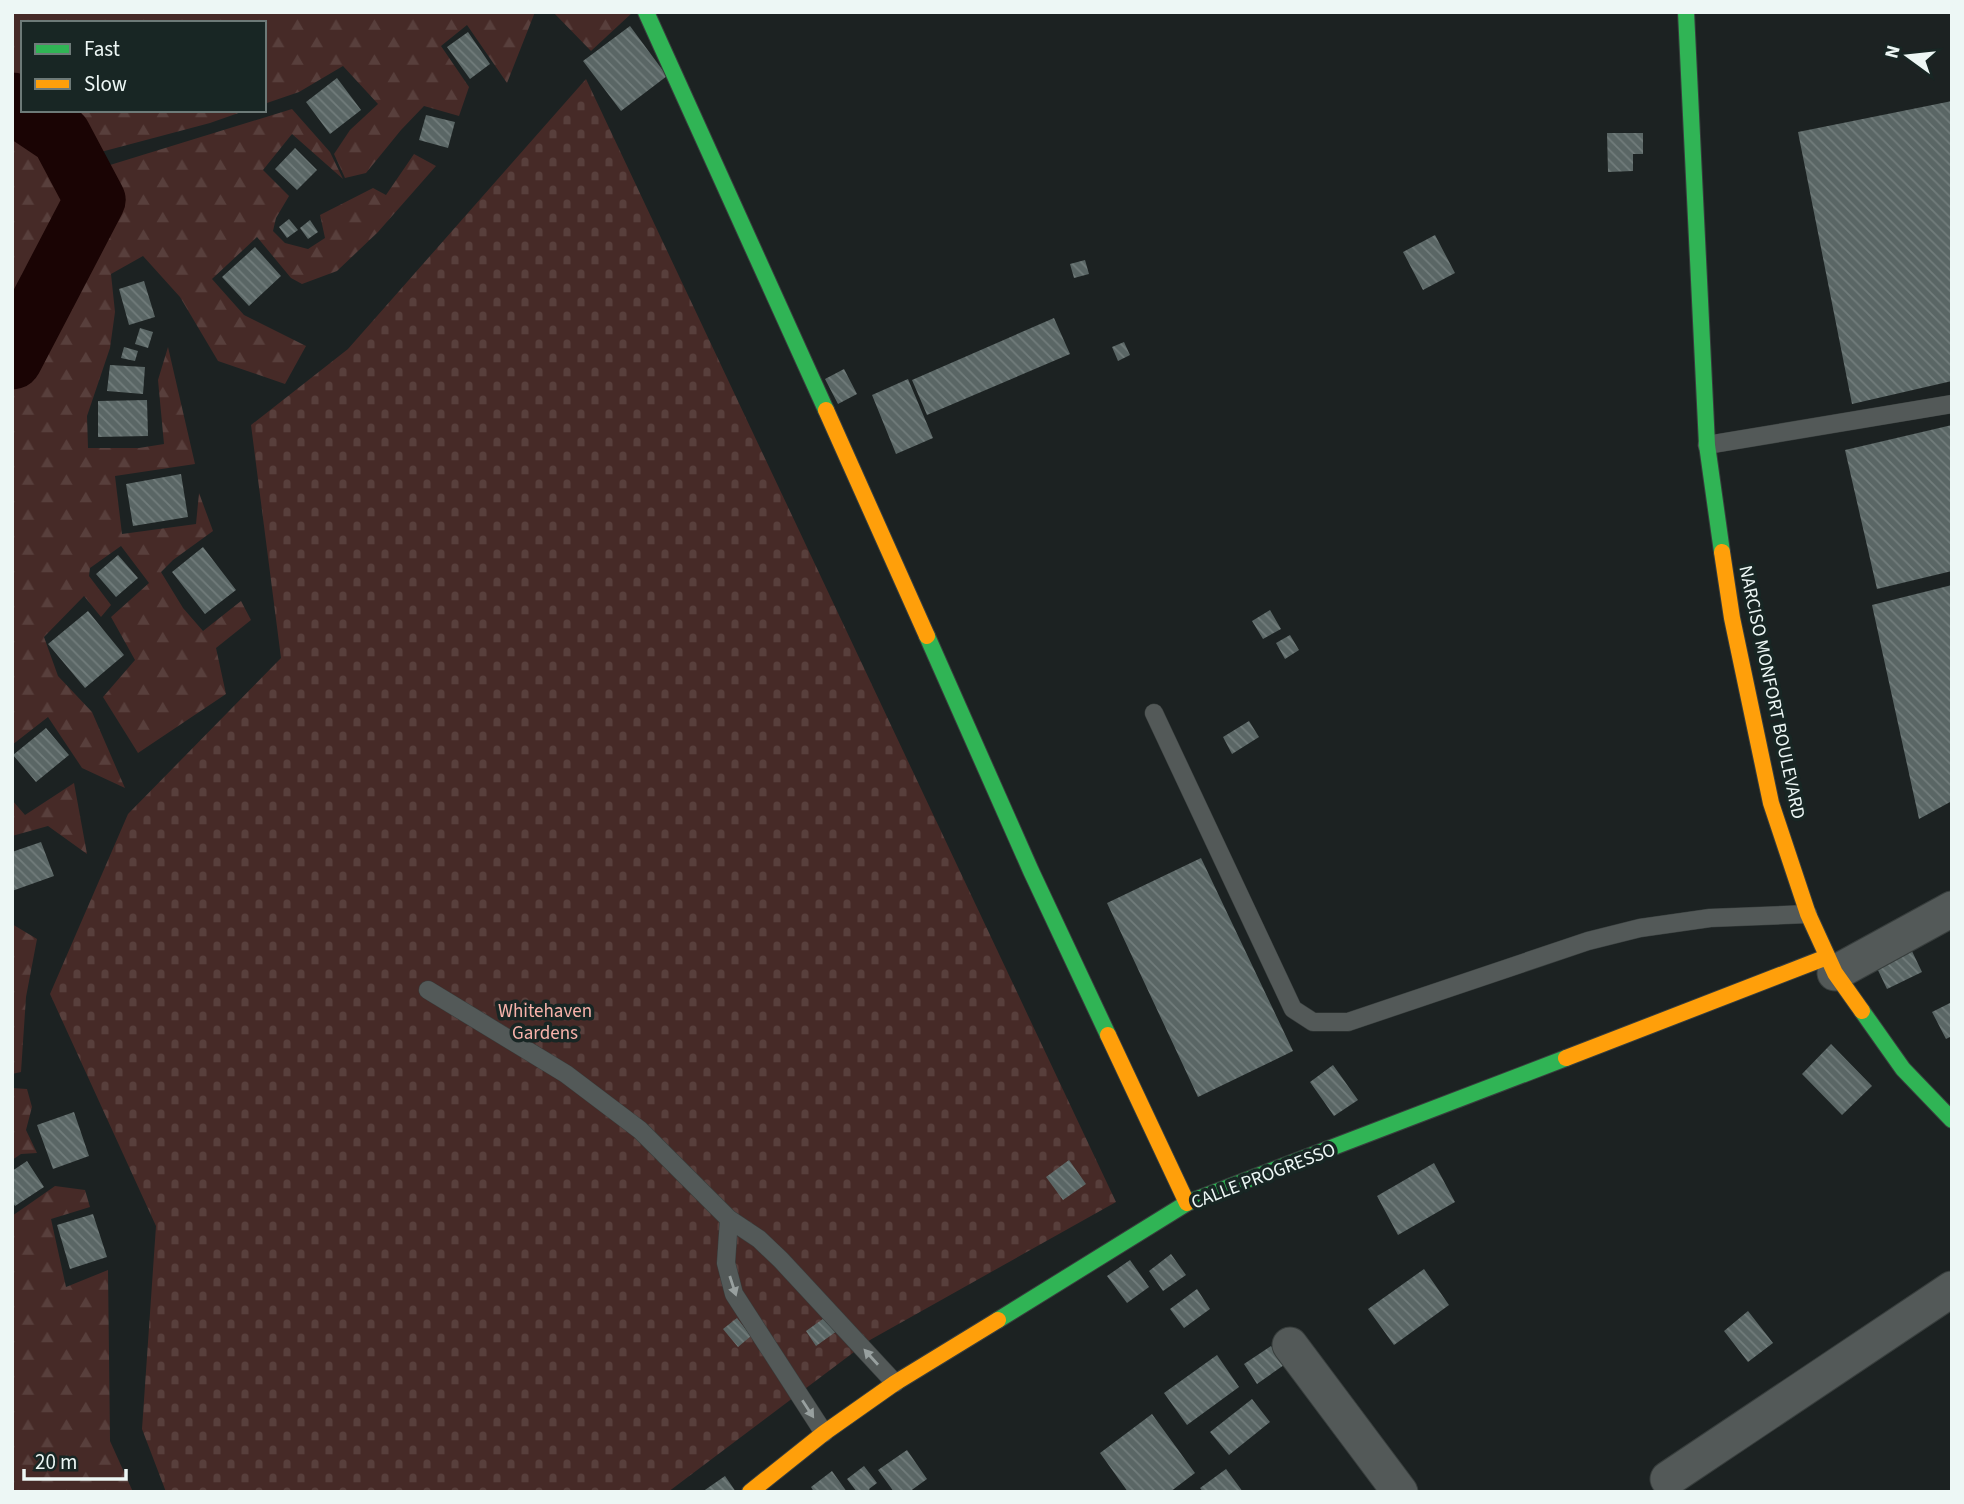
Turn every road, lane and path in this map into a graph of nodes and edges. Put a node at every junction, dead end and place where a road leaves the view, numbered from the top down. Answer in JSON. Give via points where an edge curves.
{"nodes":[{"id":1,"x":646,"y":12,"type":"edge"},
{"id":2,"x":1686,"y":12,"type":"edge"},
{"id":3,"x":1952,"y":404,"type":"edge"},
{"id":4,"x":1707,"y":445,"type":"junction"},
{"id":5,"x":1154,"y":713,"type":"dead end"},
{"id":6,"x":1952,"y":909,"type":"edge"},
{"id":7,"x":1808,"y":914,"type":"junction"},
{"id":8,"x":1831,"y":965,"type":"junction"},
{"id":9,"x":429,"y":990,"type":"dead end"},
{"id":10,"x":1952,"y":1120,"type":"edge"},
{"id":11,"x":1187,"y":1203,"type":"junction"},
{"id":12,"x":729,"y":1219,"type":"junction"},
{"id":13,"x":1952,"y":1289,"type":"edge"},
{"id":14,"x":1290,"y":1345,"type":"dead end"},
{"id":15,"x":895,"y":1384,"type":"junction"},
{"id":16,"x":824,"y":1433,"type":"junction"},
{"id":17,"x":1668,"y":1479,"type":"dead end"},
{"id":18,"x":750,"y":1492,"type":"edge"},
{"id":19,"x":1400,"y":1492,"type":"edge"}],
"edges":[{"from":1,"to":11,"type":"main road","via":[[1025,859]]},
{"from":2,"to":4,"type":"main road","name":"NARCISO MONFORT BOULEVARD"},
{"from":3,"to":4,"type":"lane"},
{"from":4,"to":7,"type":"main road","name":"NARCISO MONFORT BOULEVARD","via":[[1732,618],[1771,803]]},
{"from":5,"to":7,"type":"lane","via":[[1293,1009],[1313,1022],[1348,1022],[1588,941],[1640,928],[1710,918]]},
{"from":6,"to":8,"type":"street","name":"CALLE PROGRESSO"},
{"from":7,"to":8,"type":"main road","name":"NARCISO MONFORT BOULEVARD"},
{"from":8,"to":10,"type":"main road","name":"NARCISO MONFORT BOULEVARD","via":[[1903,1069]]},
{"from":8,"to":11,"type":"main road","name":"CALLE PROGRESSO"},
{"from":9,"to":12,"type":"lane","via":[[566,1074],[640,1130]]},
{"from":11,"to":15,"type":"main road","name":"CALLE PROGRESSO"},
{"from":15,"to":12,"type":"lane","one_way":true,"via":[[781,1260]]},
{"from":12,"to":16,"type":"lane","one_way":true,"via":[[726,1263],[734,1294]]},
{"from":13,"to":17,"type":"street"},
{"from":14,"to":19,"type":"street"},
{"from":15,"to":16,"type":"main road","name":"CALLE PROGRESSO"},
{"from":16,"to":18,"type":"main road","name":"CALLE PROGRESSO"}]}
